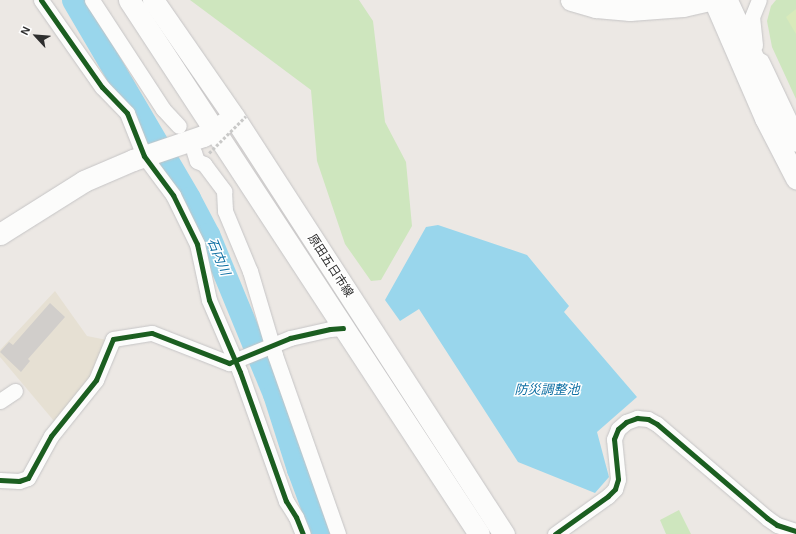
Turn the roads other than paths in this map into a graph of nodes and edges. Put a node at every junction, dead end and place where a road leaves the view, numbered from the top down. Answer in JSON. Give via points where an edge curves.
{"nodes":[{"id":1,"x":41,"y":0,"type":"edge"},
{"id":2,"x":92,"y":0,"type":"edge"},
{"id":3,"x":129,"y":0,"type":"edge"},
{"id":4,"x":153,"y":0,"type":"edge"},
{"id":5,"x":571,"y":0,"type":"edge"},
{"id":6,"x":709,"y":0,"type":"edge"},
{"id":7,"x":714,"y":0,"type":"edge"},
{"id":8,"x":730,"y":0,"type":"edge"},
{"id":9,"x":759,"y":0,"type":"edge"},
{"id":10,"x":759,"y":63,"type":"junction"},
{"id":11,"x":240,"y":116,"type":"junction"},
{"id":12,"x":214,"y":130,"type":"junction"},
{"id":13,"x":186,"y":140,"type":"junction"},
{"id":14,"x":796,"y":141,"type":"edge"},
{"id":15,"x":146,"y":155,"type":"junction"},
{"id":16,"x":796,"y":178,"type":"edge"},
{"id":17,"x":0,"y":234,"type":"edge"},
{"id":18,"x":343,"y":328,"type":"junction"},
{"id":19,"x":270,"y":346,"type":"junction"},
{"id":20,"x":236,"y":360,"type":"junction"},
{"id":21,"x":15,"y":391,"type":"dead end"},
{"id":22,"x":0,"y":401,"type":"edge"},
{"id":23,"x":0,"y":480,"type":"edge"},
{"id":24,"x":796,"y":531,"type":"edge"},
{"id":25,"x":304,"y":534,"type":"edge"},
{"id":26,"x":338,"y":534,"type":"edge"},
{"id":27,"x":479,"y":534,"type":"edge"},
{"id":28,"x":504,"y":534,"type":"edge"},
{"id":29,"x":555,"y":534,"type":"edge"}],
"edges":[{"from":1,"to":15,"type":"street","via":[[102,87],[126,113]]},
{"from":2,"to":13,"type":"street"},
{"from":3,"to":12,"type":"main road","name":"原田五日市線"},
{"from":4,"to":11,"type":"main road","name":"原田五日市線"},
{"from":5,"to":6,"type":"main road","via":[[596,7],[630,10],[683,6]]},
{"from":7,"to":16,"type":"main road","via":[[765,118]]},
{"from":8,"to":10,"type":"street"},
{"from":9,"to":10,"type":"street","via":[[752,17]]},
{"from":10,"to":14,"type":"main road"},
{"from":11,"to":12,"type":"main road"},
{"from":11,"to":28,"type":"main road","name":"原田五日市線"},
{"from":12,"to":13,"type":"main road"},
{"from":12,"to":18,"type":"main road","name":"原田五日市線"},
{"from":13,"to":15,"type":"main road"},
{"from":13,"to":19,"type":"street","via":[[198,161],[203,163],[224,191],[226,211],[250,271]]},
{"from":15,"to":17,"type":"main road","via":[[84,181]]},
{"from":15,"to":20,"type":"street","via":[[170,189],[193,234],[209,300]]},
{"from":18,"to":19,"type":"street","via":[[290,338]]},
{"from":18,"to":27,"type":"main road","name":"原田五日市線"},
{"from":19,"to":20,"type":"street"},
{"from":19,"to":26,"type":"street"},
{"from":20,"to":23,"type":"street","via":[[229,362],[152,334],[113,340],[96,380],[51,436],[28,478],[19,481]]},
{"from":20,"to":25,"type":"street","via":[[286,501]]},
{"from":21,"to":22,"type":"street"},
{"from":24,"to":29,"type":"street","via":[[777,525],[767,518],[657,424],[648,419],[637,418],[626,422],[618,429],[614,439],[618,479],[615,489]]}]}
